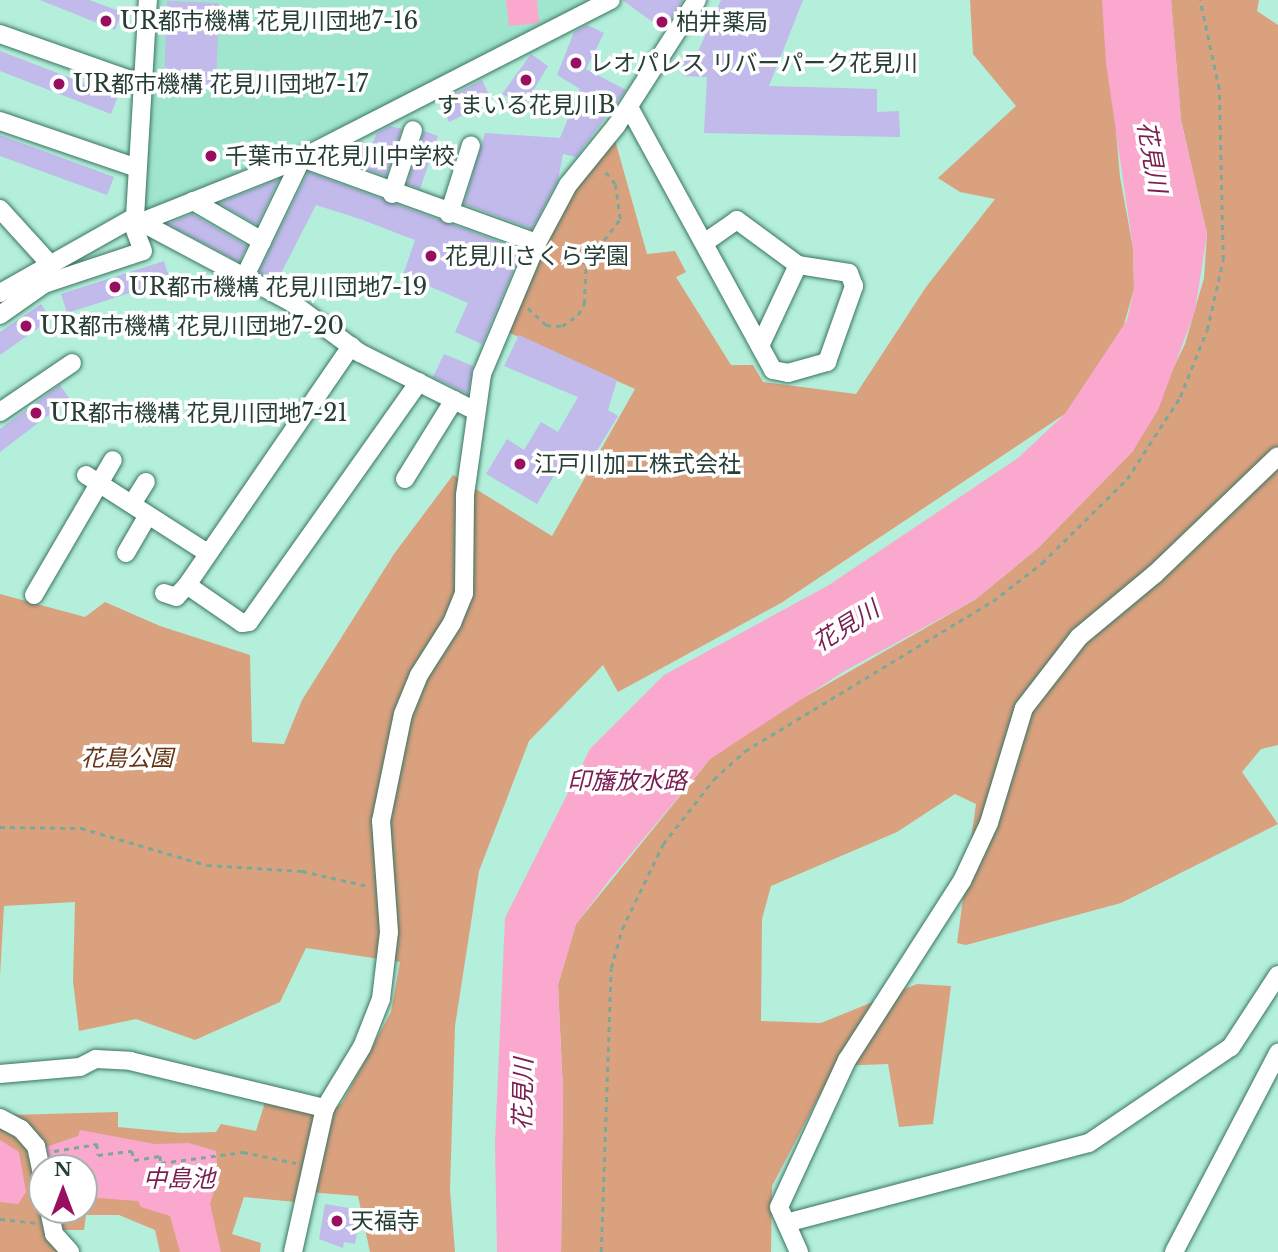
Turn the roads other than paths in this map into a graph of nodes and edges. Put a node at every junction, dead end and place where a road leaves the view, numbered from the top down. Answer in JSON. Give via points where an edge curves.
{"nodes":[{"id":1,"x":611,"y":0,"type":"edge"},
{"id":2,"x":697,"y":0,"type":"edge"},
{"id":3,"x":144,"y":1,"type":"edge"},
{"id":4,"x":0,"y":34,"type":"edge"},
{"id":5,"x":145,"y":85,"type":"junction"},
{"id":6,"x":629,"y":107,"type":"junction"},
{"id":7,"x":0,"y":121,"type":"edge"},
{"id":8,"x":412,"y":130,"type":"dead end"},
{"id":9,"x":471,"y":145,"type":"dead end"},
{"id":10,"x":302,"y":158,"type":"junction"},
{"id":11,"x":137,"y":168,"type":"junction"},
{"id":12,"x":392,"y":194,"type":"junction"},
{"id":13,"x":193,"y":201,"type":"junction"},
{"id":14,"x":0,"y":209,"type":"edge"},
{"id":15,"x":449,"y":214,"type":"junction"},
{"id":16,"x":136,"y":222,"type":"junction"},
{"id":17,"x":262,"y":241,"type":"junction"},
{"id":18,"x":705,"y":242,"type":"junction"},
{"id":19,"x":537,"y":243,"type":"junction"},
{"id":20,"x":49,"y":263,"type":"junction"},
{"id":21,"x":798,"y":264,"type":"junction"},
{"id":22,"x":245,"y":276,"type":"junction"},
{"id":23,"x":0,"y":293,"type":"edge"},
{"id":24,"x":0,"y":315,"type":"edge"},
{"id":25,"x":351,"y":346,"type":"junction"},
{"id":26,"x":760,"y":346,"type":"junction"},
{"id":27,"x":72,"y":363,"type":"dead end"},
{"id":28,"x":419,"y":382,"type":"junction"},
{"id":29,"x":454,"y":400,"type":"junction"},
{"id":30,"x":476,"y":411,"type":"junction"},
{"id":31,"x":0,"y":412,"type":"edge"},
{"id":32,"x":1278,"y":456,"type":"edge"},
{"id":33,"x":113,"y":460,"type":"dead end"},
{"id":34,"x":92,"y":479,"type":"junction"},
{"id":35,"x":405,"y":479,"type":"dead end"},
{"id":36,"x":146,"y":482,"type":"dead end"},
{"id":37,"x":132,"y":504,"type":"junction"},
{"id":38,"x":148,"y":515,"type":"junction"},
{"id":39,"x":206,"y":552,"type":"junction"},
{"id":40,"x":126,"y":553,"type":"dead end"},
{"id":41,"x":187,"y":585,"type":"junction"},
{"id":42,"x":163,"y":593,"type":"dead end"},
{"id":43,"x":34,"y":595,"type":"dead end"},
{"id":44,"x":1278,"y":975,"type":"edge"},
{"id":45,"x":1278,"y":1054,"type":"edge"},
{"id":46,"x":0,"y":1074,"type":"edge"},
{"id":47,"x":325,"y":1108,"type":"junction"},
{"id":48,"x":0,"y":1117,"type":"edge"},
{"id":49,"x":38,"y":1154,"type":"edge"},
{"id":50,"x":786,"y":1223,"type":"junction"},
{"id":51,"x":52,"y":1224,"type":"edge"},
{"id":52,"x":70,"y":1252,"type":"edge"},
{"id":53,"x":293,"y":1252,"type":"edge"},
{"id":54,"x":799,"y":1252,"type":"edge"},
{"id":55,"x":1174,"y":1252,"type":"edge"}],
"edges":[{"from":1,"to":10,"type":"street"},
{"from":2,"to":6,"type":"street"},
{"from":3,"to":5,"type":"street"},
{"from":4,"to":5,"type":"street"},
{"from":5,"to":11,"type":"street"},
{"from":6,"to":18,"type":"street"},
{"from":6,"to":19,"type":"street","via":[[568,185]]},
{"from":7,"to":11,"type":"street"},
{"from":8,"to":12,"type":"street"},
{"from":9,"to":15,"type":"street"},
{"from":10,"to":12,"type":"street"},
{"from":10,"to":13,"type":"street"},
{"from":10,"to":17,"type":"street"},
{"from":11,"to":16,"type":"street"},
{"from":12,"to":15,"type":"street"},
{"from":13,"to":16,"type":"street"},
{"from":13,"to":17,"type":"street"},
{"from":14,"to":20,"type":"street"},
{"from":15,"to":19,"type":"street"},
{"from":16,"to":20,"type":"street"},
{"from":16,"to":22,"type":"street"},
{"from":16,"to":24,"type":"street","via":[[143,251],[44,284]]},
{"from":17,"to":22,"type":"street"},
{"from":18,"to":21,"type":"street","via":[[737,220]]},
{"from":18,"to":26,"type":"street"},
{"from":19,"to":30,"type":"street","via":[[482,374]]},
{"from":20,"to":23,"type":"street"},
{"from":21,"to":26,"type":"street"},
{"from":21,"to":26,"type":"street","via":[[849,273],[854,286],[827,362],[788,373],[773,370]]},
{"from":22,"to":25,"type":"street","via":[[313,316]]},
{"from":25,"to":28,"type":"street"},
{"from":25,"to":39,"type":"street"},
{"from":27,"to":31,"type":"street"},
{"from":28,"to":29,"type":"street"},
{"from":28,"to":41,"type":"street","via":[[249,622],[242,623]]},
{"from":29,"to":30,"type":"street"},
{"from":29,"to":35,"type":"street"},
{"from":30,"to":47,"type":"street","via":[[466,495],[464,594],[403,714],[381,821],[388,960],[381,999],[362,1047]]},
{"from":32,"to":50,"type":"street","via":[[1154,574],[1079,637],[1024,708],[962,881],[847,1060],[779,1207]]},
{"from":33,"to":34,"type":"street"},
{"from":34,"to":37,"type":"street"},
{"from":34,"to":43,"type":"street"},
{"from":36,"to":37,"type":"street"},
{"from":37,"to":38,"type":"street"},
{"from":38,"to":39,"type":"street"},
{"from":38,"to":40,"type":"street"},
{"from":39,"to":41,"type":"street"},
{"from":41,"to":42,"type":"street","via":[[176,597]]},
{"from":44,"to":50,"type":"street","via":[[1231,1047],[1089,1143]]},
{"from":45,"to":55,"type":"street"},
{"from":46,"to":47,"type":"street","via":[[80,1067],[96,1059],[130,1061]]},
{"from":47,"to":53,"type":"street"},
{"from":48,"to":49,"type":"street","via":[[21,1129]]},
{"from":50,"to":54,"type":"street"},
{"from":51,"to":52,"type":"street","via":[[54,1234]]}]}
